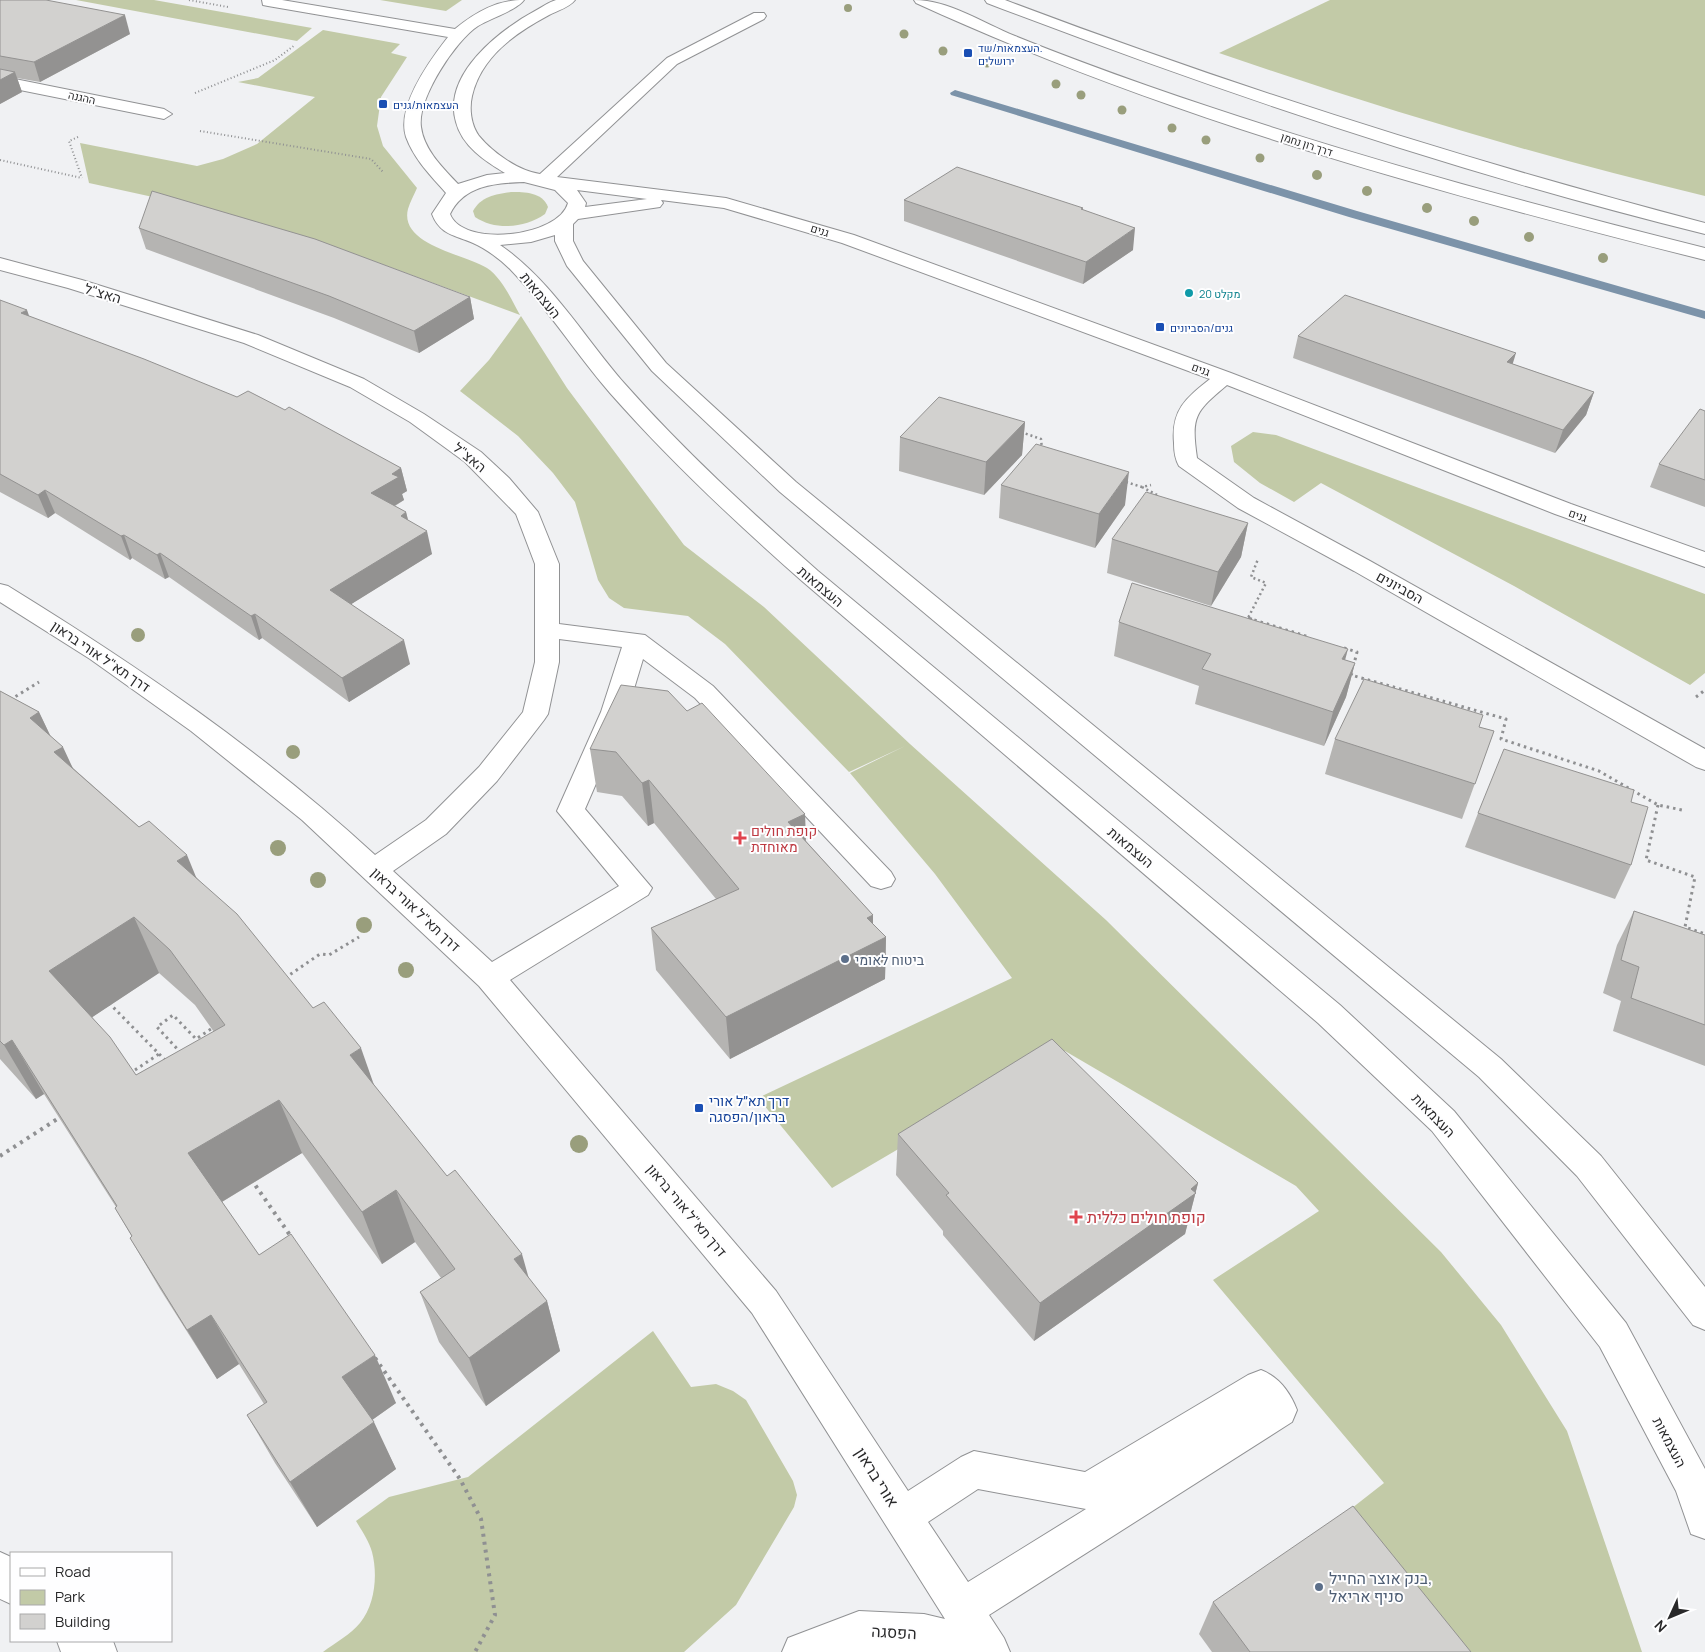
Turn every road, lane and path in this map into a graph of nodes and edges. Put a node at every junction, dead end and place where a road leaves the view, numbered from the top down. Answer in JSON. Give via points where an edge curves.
{"nodes":[{"id":1,"x":272,"y":0,"type":"edge"},
{"id":2,"x":517,"y":0,"type":"edge"},
{"id":3,"x":568,"y":0,"type":"edge"},
{"id":4,"x":921,"y":0,"type":"edge"},
{"id":5,"x":992,"y":0,"type":"edge"},
{"id":6,"x":759,"y":16,"type":"dead end"},
{"id":7,"x":458,"y":34,"type":"junction"},
{"id":8,"x":300,"y":42,"type":"dead end"},
{"id":9,"x":0,"y":81,"type":"edge"},
{"id":10,"x":164,"y":114,"type":"joint"},
{"id":11,"x":199,"y":131,"type":"dead end"},
{"id":12,"x":69,"y":141,"type":"dead end"},
{"id":13,"x":0,"y":160,"type":"edge"},
{"id":14,"x":524,"y":177,"type":"junction"},
{"id":15,"x":389,"y":178,"type":"dead end"},
{"id":16,"x":548,"y":181,"type":"junction"},
{"id":17,"x":456,"y":193,"type":"junction"},
{"id":18,"x":690,"y":197,"type":"junction"},
{"id":19,"x":569,"y":219,"type":"junction"},
{"id":20,"x":1705,"y":229,"type":"edge"},
{"id":21,"x":478,"y":238,"type":"junction"},
{"id":22,"x":1705,"y":254,"type":"edge"},
{"id":23,"x":0,"y":264,"type":"edge"},
{"id":24,"x":1224,"y":377,"type":"junction"},
{"id":25,"x":1014,"y":430,"type":"edge"},
{"id":26,"x":1042,"y":455,"type":"edge"},
{"id":27,"x":1124,"y":481,"type":"edge"},
{"id":28,"x":1160,"y":483,"type":"dead end"},
{"id":29,"x":1258,"y":558,"type":"dead end"},
{"id":30,"x":1705,"y":560,"type":"edge"},
{"id":31,"x":0,"y":591,"type":"edge"},
{"id":32,"x":547,"y":630,"type":"junction"},
{"id":33,"x":1312,"y":638,"type":"edge"},
{"id":34,"x":636,"y":641,"type":"junction"},
{"id":35,"x":1339,"y":647,"type":"edge"},
{"id":36,"x":39,"y":682,"type":"dead end"},
{"id":37,"x":1705,"y":690,"type":"edge"},
{"id":38,"x":1696,"y":697,"type":"dead end"},
{"id":39,"x":8,"y":702,"type":"edge"},
{"id":40,"x":1705,"y":760,"type":"edge"},
{"id":41,"x":1658,"y":805,"type":"junction"},
{"id":42,"x":1682,"y":810,"type":"dead end"},
{"id":43,"x":374,"y":870,"type":"junction"},
{"id":44,"x":881,"y":879,"type":"dead end"},
{"id":45,"x":1705,"y":934,"type":"edge"},
{"id":46,"x":359,"y":937,"type":"dead end"},
{"id":47,"x":490,"y":978,"type":"junction"},
{"id":48,"x":281,"y":981,"type":"edge"},
{"id":49,"x":104,"y":998,"type":"edge"},
{"id":50,"x":219,"y":1023,"type":"edge"},
{"id":51,"x":159,"y":1054,"type":"junction"},
{"id":52,"x":181,"y":1054,"type":"edge"},
{"id":53,"x":169,"y":1064,"type":"edge"},
{"id":54,"x":126,"y":1076,"type":"edge"},
{"id":55,"x":67,"y":1113,"type":"edge"},
{"id":56,"x":0,"y":1156,"type":"edge"},
{"id":57,"x":248,"y":1175,"type":"edge"},
{"id":58,"x":294,"y":1241,"type":"edge"},
{"id":59,"x":764,"y":1302,"type":"joint"},
{"id":60,"x":1705,"y":1314,"type":"edge"},
{"id":61,"x":374,"y":1356,"type":"edge"},
{"id":62,"x":902,"y":1517,"type":"junction"},
{"id":63,"x":1705,"y":1520,"type":"edge"},
{"id":64,"x":0,"y":1572,"type":"edge"},
{"id":65,"x":10,"y":1583,"type":"edge"},
{"id":66,"x":962,"y":1609,"type":"junction"},
{"id":67,"x":79,"y":1642,"type":"edge"},
{"id":68,"x":988,"y":1650,"type":"edge"},
{"id":69,"x":97,"y":1652,"type":"edge"},
{"id":70,"x":476,"y":1652,"type":"edge"},
{"id":71,"x":802,"y":1652,"type":"edge"}],
"edges":[{"from":1,"to":7,"type":"street","via":[[268,2]]},
{"from":2,"to":7,"type":"street"},
{"from":3,"to":14,"type":"street","via":[[541,13],[491,48],[471,76],[460,104],[468,132],[487,152]]},
{"from":4,"to":22,"type":"street","name":"דרך רון נחמן","via":[[1062,59],[1234,120],[1483,196]]},
{"from":5,"to":20,"type":"street","via":[[1268,102],[1581,197]]},
{"from":6,"to":16,"type":"street","via":[[672,61]]},
{"from":7,"to":17,"type":"street","via":[[448,45],[419,97],[412,125],[421,152]]},
{"from":8,"to":10,"type":"path","via":[[275,60],[178,100],[180,104]]},
{"from":9,"to":10,"type":"street","name":"ההגנה"},
{"from":11,"to":15,"type":"path","via":[[371,160]]},
{"from":12,"to":13,"type":"path","via":[[82,178]]},
{"from":14,"to":16,"type":"street","name":"גנים"},
{"from":14,"to":17,"type":"street","via":[[486,181]]},
{"from":16,"to":18,"type":"street","name":"גנים"},
{"from":16,"to":19,"type":"street","via":[[572,194],[577,203]]},
{"from":17,"to":21,"type":"street","via":[[445,203],[441,214],[446,224],[458,232]]},
{"from":18,"to":19,"type":"street","name":"גנים"},
{"from":18,"to":24,"type":"street","name":"גנים","via":[[726,203],[848,239]]},
{"from":19,"to":21,"type":"street","name":"גנים","via":[[546,232],[524,238]]},
{"from":19,"to":60,"type":"street","via":[[564,241],[574,262],[659,367],[788,487],[1490,1068],[1589,1166]]},
{"from":21,"to":63,"type":"street","name":"העצמאות","via":[[523,272],[616,387],[726,502],[1329,1014],[1443,1121],[1613,1335],[1692,1483]]},
{"from":23,"to":32,"type":"street","name":"האצ\"ל","via":[[251,339],[357,384],[417,418],[473,456],[527,512],[547,564]]},
{"from":24,"to":30,"type":"street","name":"גנים","via":[[1563,509]]},
{"from":24,"to":40,"type":"street","name":"הסביונים","via":[[1186,411],[1182,432],[1187,461],[1246,503]]},
{"from":25,"to":26,"type":"path","via":[[1041,439]]},
{"from":27,"to":28,"type":"path","via":[[1142,487]]},
{"from":29,"to":33,"type":"path","via":[[1251,577],[1266,583],[1248,618]]},
{"from":31,"to":43,"type":"street","name":"דרך תא\"ל אורי בראון","via":[[99,653],[200,725],[312,813]]},
{"from":32,"to":34,"type":"street"},
{"from":32,"to":43,"type":"street","name":"האצ\"ל","via":[[547,662],[535,714],[488,774],[436,826]]},
{"from":34,"to":44,"type":"street","via":[[704,692]]},
{"from":34,"to":47,"type":"street","via":[[614,712],[571,811],[638,888]]},
{"from":35,"to":41,"type":"path","via":[[1357,652],[1351,675],[1506,719],[1501,739],[1599,771]]},
{"from":36,"to":39,"type":"path"},
{"from":37,"to":38,"type":"path"},
{"from":41,"to":42,"type":"path"},
{"from":41,"to":45,"type":"path","via":[[1646,860],[1695,877],[1684,927]]},
{"from":43,"to":47,"type":"street","name":"דרך תא\"ל אורי בראון"},
{"from":46,"to":48,"type":"path","via":[[328,955],[320,954]]},
{"from":47,"to":59,"type":"street","name":"דרך תא\"ל אורי בראון"},
{"from":49,"to":51,"type":"path"},
{"from":50,"to":52,"type":"path","via":[[196,1039],[173,1015],[157,1027]]},
{"from":51,"to":53,"type":"path"},
{"from":51,"to":54,"type":"path"},
{"from":55,"to":56,"type":"path"},
{"from":57,"to":58,"type":"path"},
{"from":59,"to":62,"type":"street","name":"אורי בראון"},
{"from":61,"to":70,"type":"path","via":[[460,1478],[480,1519],[495,1616]]},
{"from":62,"to":66,"type":"street","name":"אורי בראון"},
{"from":62,"to":66,"type":"street","via":[[974,1470],[1088,1491],[1261,1386],[1279,1410]]},
{"from":64,"to":65,"type":"street"},
{"from":66,"to":68,"type":"street","name":"אורי בראון"},
{"from":67,"to":69,"type":"street"},
{"from":68,"to":71,"type":"street","name":"הפסגה","via":[[924,1634],[859,1631]]}]}
